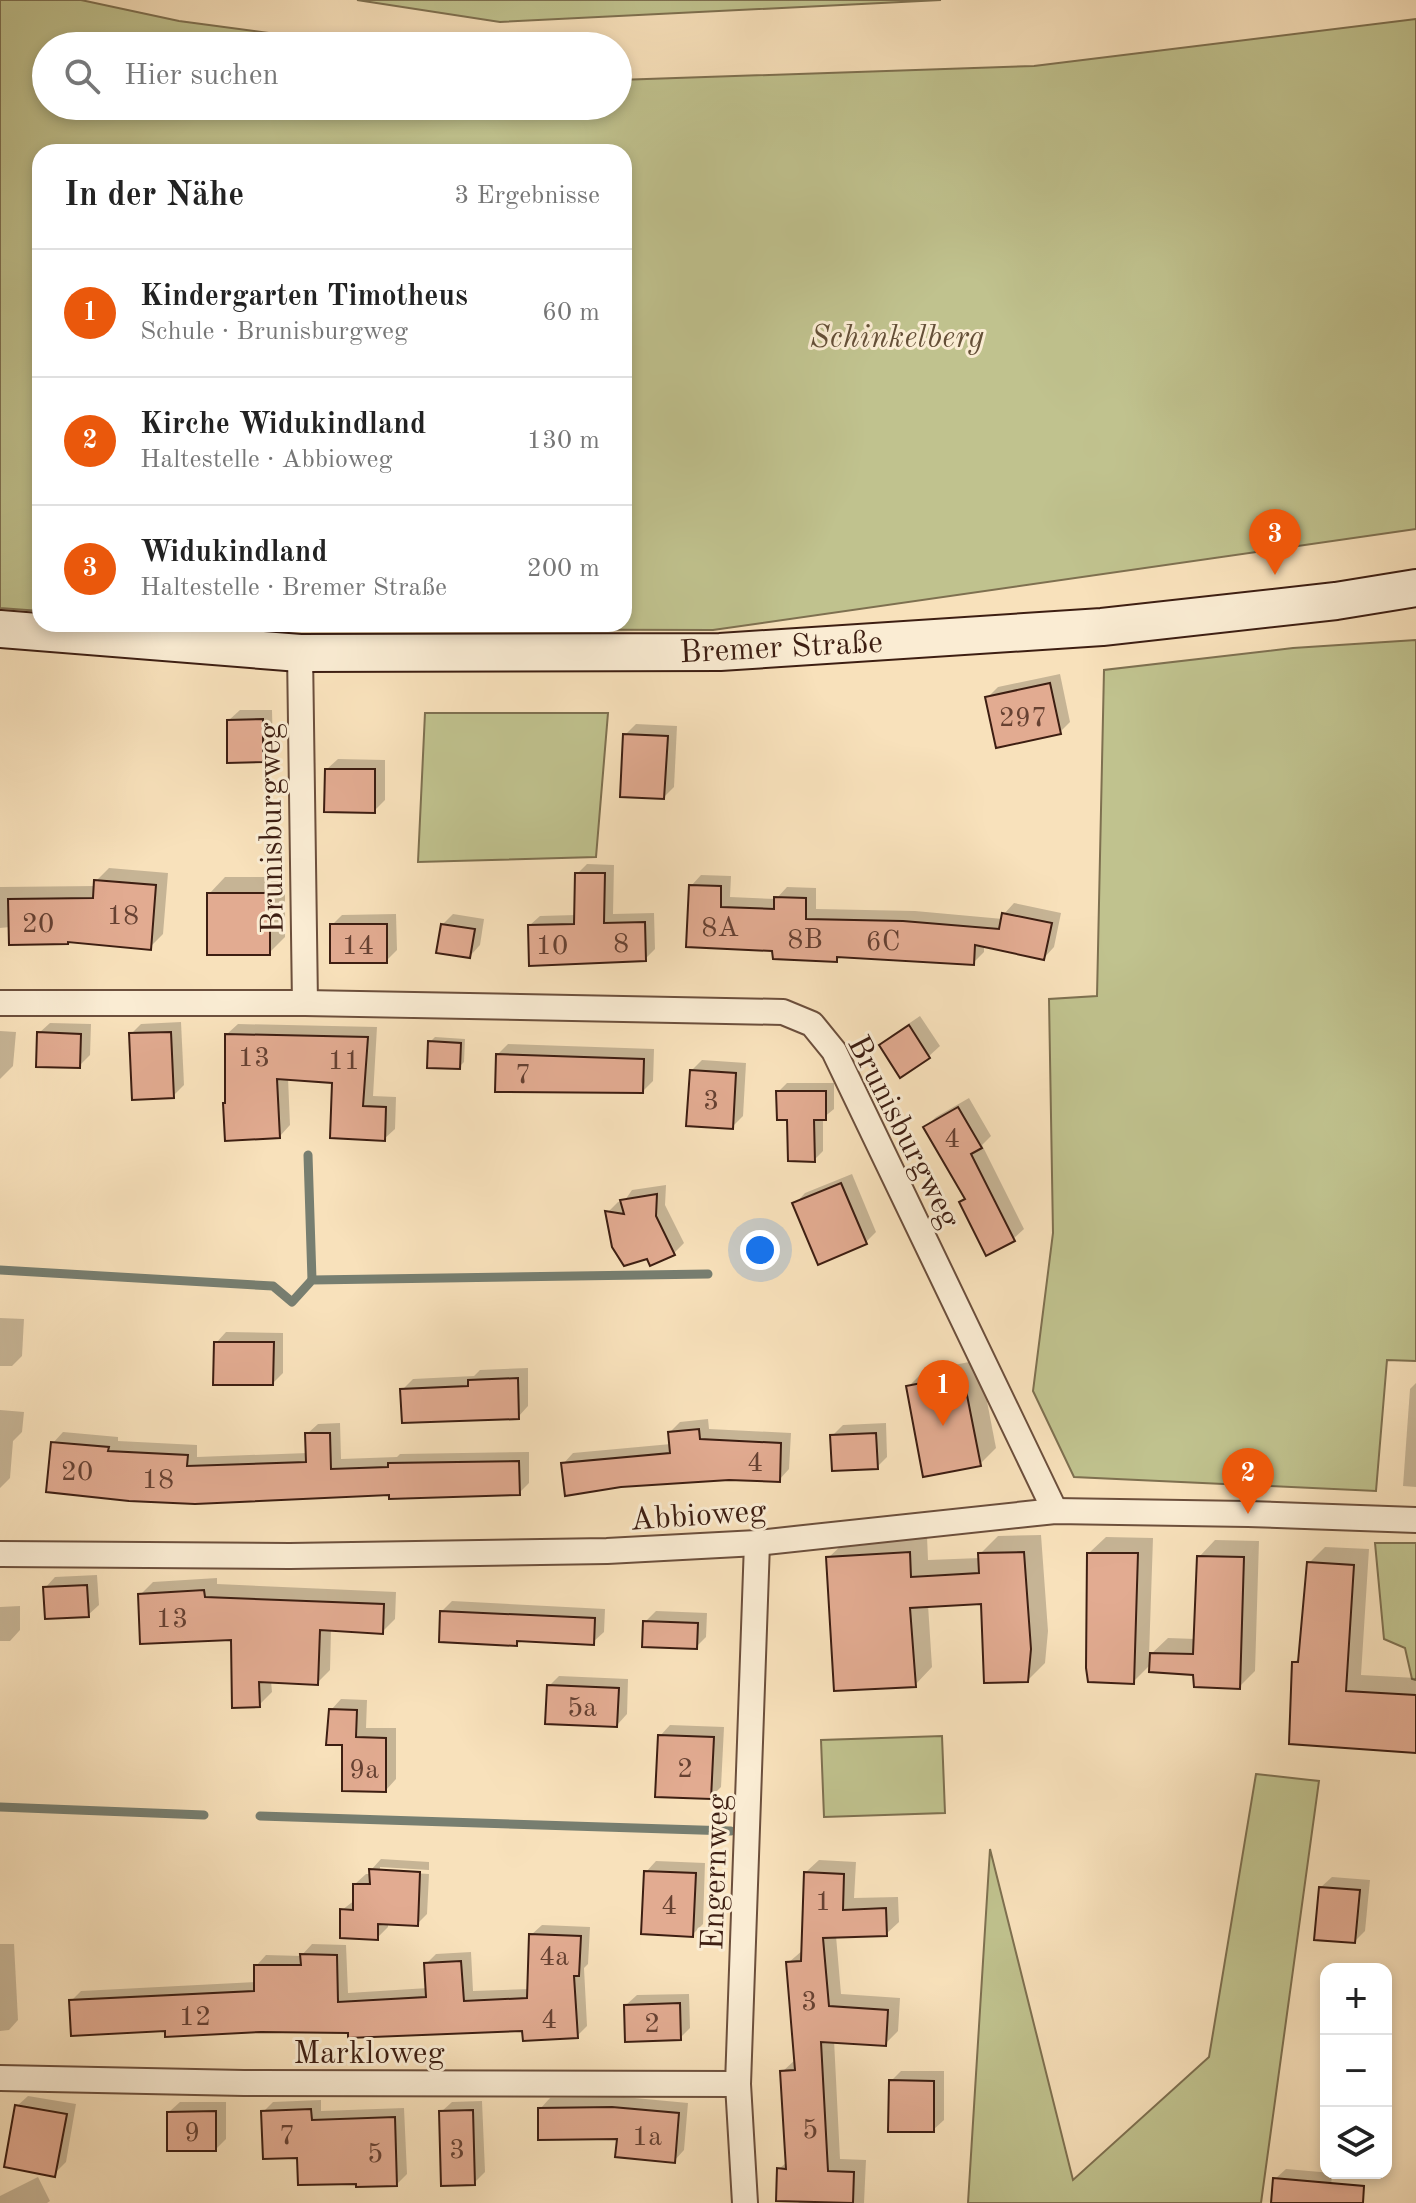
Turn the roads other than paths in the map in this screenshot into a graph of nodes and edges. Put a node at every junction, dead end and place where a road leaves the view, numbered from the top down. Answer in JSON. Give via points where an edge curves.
{"nodes":[{"id":1,"x":1416,"y":588,"type":"edge"},
{"id":2,"x":0,"y":629,"type":"edge"},
{"id":3,"x":32,"y":632,"type":"edge"},
{"id":4,"x":38,"y":632,"type":"edge"},
{"id":5,"x":300,"y":653,"type":"junction"},
{"id":6,"x":0,"y":1003,"type":"edge"},
{"id":7,"x":305,"y":1003,"type":"junction"},
{"id":8,"x":1055,"y":1511,"type":"junction"},
{"id":9,"x":1407,"y":1520,"type":"edge"},
{"id":10,"x":757,"y":1543,"type":"junction"},
{"id":11,"x":0,"y":1554,"type":"edge"},
{"id":12,"x":0,"y":2078,"type":"edge"},
{"id":13,"x":738,"y":2084,"type":"junction"},
{"id":14,"x":745,"y":2203,"type":"edge"}],
"edges":[{"from":1,"to":5,"type":"main road","name":"Bremer Straße","via":[[1102,627],[720,652]]},
{"from":2,"to":3,"type":"main road","name":"Bremer Straße"},
{"from":4,"to":5,"type":"main road","name":"Bremer Straße"},
{"from":5,"to":7,"type":"street","name":"Brunisburgweg"},
{"from":6,"to":7,"type":"street","name":"Brunisburgweg"},
{"from":7,"to":8,"type":"street","name":"Brunisburgweg","via":[[783,1012],[812,1024],[834,1051]]},
{"from":8,"to":9,"type":"street","name":"Abbioweg"},
{"from":8,"to":10,"type":"street","name":"Abbioweg"},
{"from":10,"to":11,"type":"street","name":"Abbioweg","via":[[539,1553]]},
{"from":10,"to":13,"type":"street","name":"Engernweg"},
{"from":12,"to":13,"type":"street","name":"Markloweg"},
{"from":13,"to":14,"type":"street","name":"Engernweg"}]}
